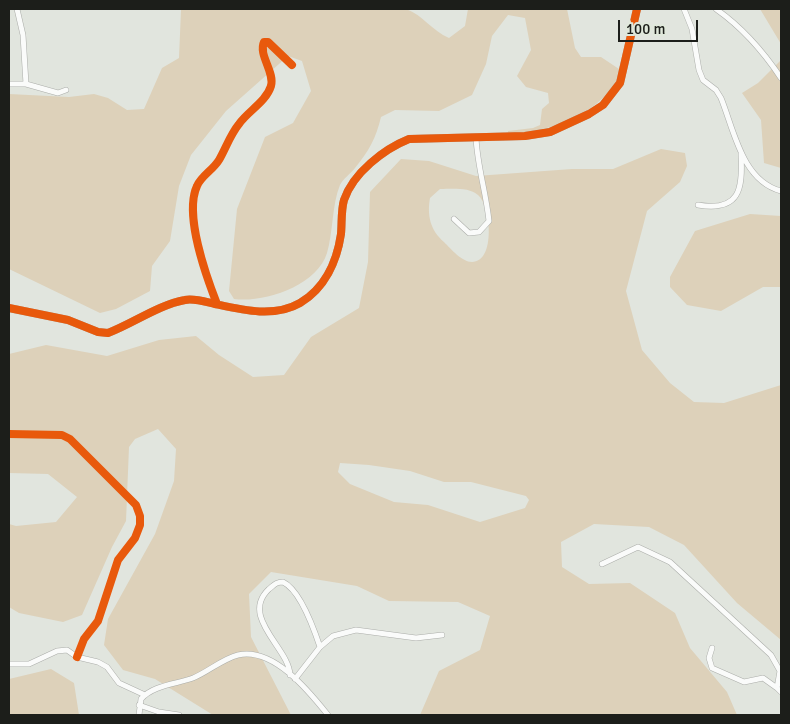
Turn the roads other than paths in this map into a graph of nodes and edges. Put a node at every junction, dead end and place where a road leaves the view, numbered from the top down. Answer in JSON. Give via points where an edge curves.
{"nodes":[{"id":1,"x":17,"y":9,"type":"edge"},
{"id":2,"x":637,"y":9,"type":"edge"},
{"id":3,"x":684,"y":9,"type":"edge"},
{"id":4,"x":716,"y":9,"type":"edge"},
{"id":5,"x":292,"y":65,"type":"dead end"},
{"id":6,"x":781,"y":78,"type":"edge"},
{"id":7,"x":9,"y":84,"type":"edge"},
{"id":8,"x":26,"y":84,"type":"junction"},
{"id":9,"x":66,"y":90,"type":"dead end"},
{"id":10,"x":476,"y":137,"type":"junction"},
{"id":11,"x":741,"y":154,"type":"junction"},
{"id":12,"x":781,"y":191,"type":"edge"},
{"id":13,"x":698,"y":205,"type":"dead end"},
{"id":14,"x":454,"y":219,"type":"dead end"},
{"id":15,"x":217,"y":304,"type":"junction"},
{"id":16,"x":9,"y":308,"type":"edge"},
{"id":17,"x":9,"y":434,"type":"edge"},
{"id":18,"x":602,"y":564,"type":"dead end"},
{"id":19,"x":442,"y":635,"type":"dead end"},
{"id":20,"x":320,"y":647,"type":"junction"},
{"id":21,"x":712,"y":648,"type":"dead end"},
{"id":22,"x":77,"y":657,"type":"junction"},
{"id":23,"x":9,"y":664,"type":"edge"},
{"id":24,"x":290,"y":675,"type":"junction"},
{"id":25,"x":295,"y":679,"type":"junction"},
{"id":26,"x":779,"y":690,"type":"edge"},
{"id":27,"x":145,"y":695,"type":"junction"},
{"id":28,"x":139,"y":705,"type":"junction"},
{"id":29,"x":138,"y":715,"type":"edge"},
{"id":30,"x":180,"y":715,"type":"edge"},
{"id":31,"x":328,"y":715,"type":"edge"}],
"edges":[{"from":1,"to":8,"type":"street","via":[[23,35]]},
{"from":2,"to":10,"type":"street","via":[[622,77],[603,105],[550,132]]},
{"from":3,"to":11,"type":"street","via":[[692,29],[698,70],[721,98]]},
{"from":4,"to":6,"type":"street","via":[[730,18],[764,52]]},
{"from":5,"to":15,"type":"street","via":[[268,42],[264,42],[272,77],[270,88],[240,122],[213,169],[198,182],[196,188],[198,250]]},
{"from":7,"to":8,"type":"street"},
{"from":8,"to":9,"type":"street","via":[[58,93]]},
{"from":10,"to":14,"type":"street","via":[[489,221],[479,232],[469,233]]},
{"from":10,"to":15,"type":"street","via":[[409,138],[393,145],[362,172],[350,186],[344,200],[341,236],[333,265],[323,283],[300,303],[275,311],[249,311]]},
{"from":11,"to":12,"type":"street","via":[[763,183]]},
{"from":11,"to":13,"type":"street","via":[[743,181],[734,196],[715,208]]},
{"from":15,"to":16,"type":"street","via":[[187,300],[168,305],[108,333],[68,320]]},
{"from":17,"to":22,"type":"street","via":[[62,435],[70,439],[136,504],[140,516],[135,538],[118,560],[98,620]]},
{"from":18,"to":26,"type":"street","via":[[638,546],[670,562],[771,655],[780,671]]},
{"from":19,"to":20,"type":"street","via":[[416,638],[356,630],[333,636]]},
{"from":20,"to":24,"type":"street","via":[[292,588],[282,582],[275,583],[263,597],[261,615]]},
{"from":20,"to":25,"type":"street"},
{"from":21,"to":26,"type":"street","via":[[709,658],[712,668],[744,682],[763,678]]},
{"from":22,"to":23,"type":"street","via":[[61,650],[29,664]]},
{"from":22,"to":27,"type":"street","via":[[107,667],[119,684]]},
{"from":24,"to":25,"type":"street"},
{"from":24,"to":27,"type":"street","via":[[267,657],[237,655],[195,677]]},
{"from":25,"to":31,"type":"street"},
{"from":27,"to":28,"type":"street"},
{"from":28,"to":29,"type":"street"},
{"from":28,"to":30,"type":"street","via":[[153,711]]}]}
